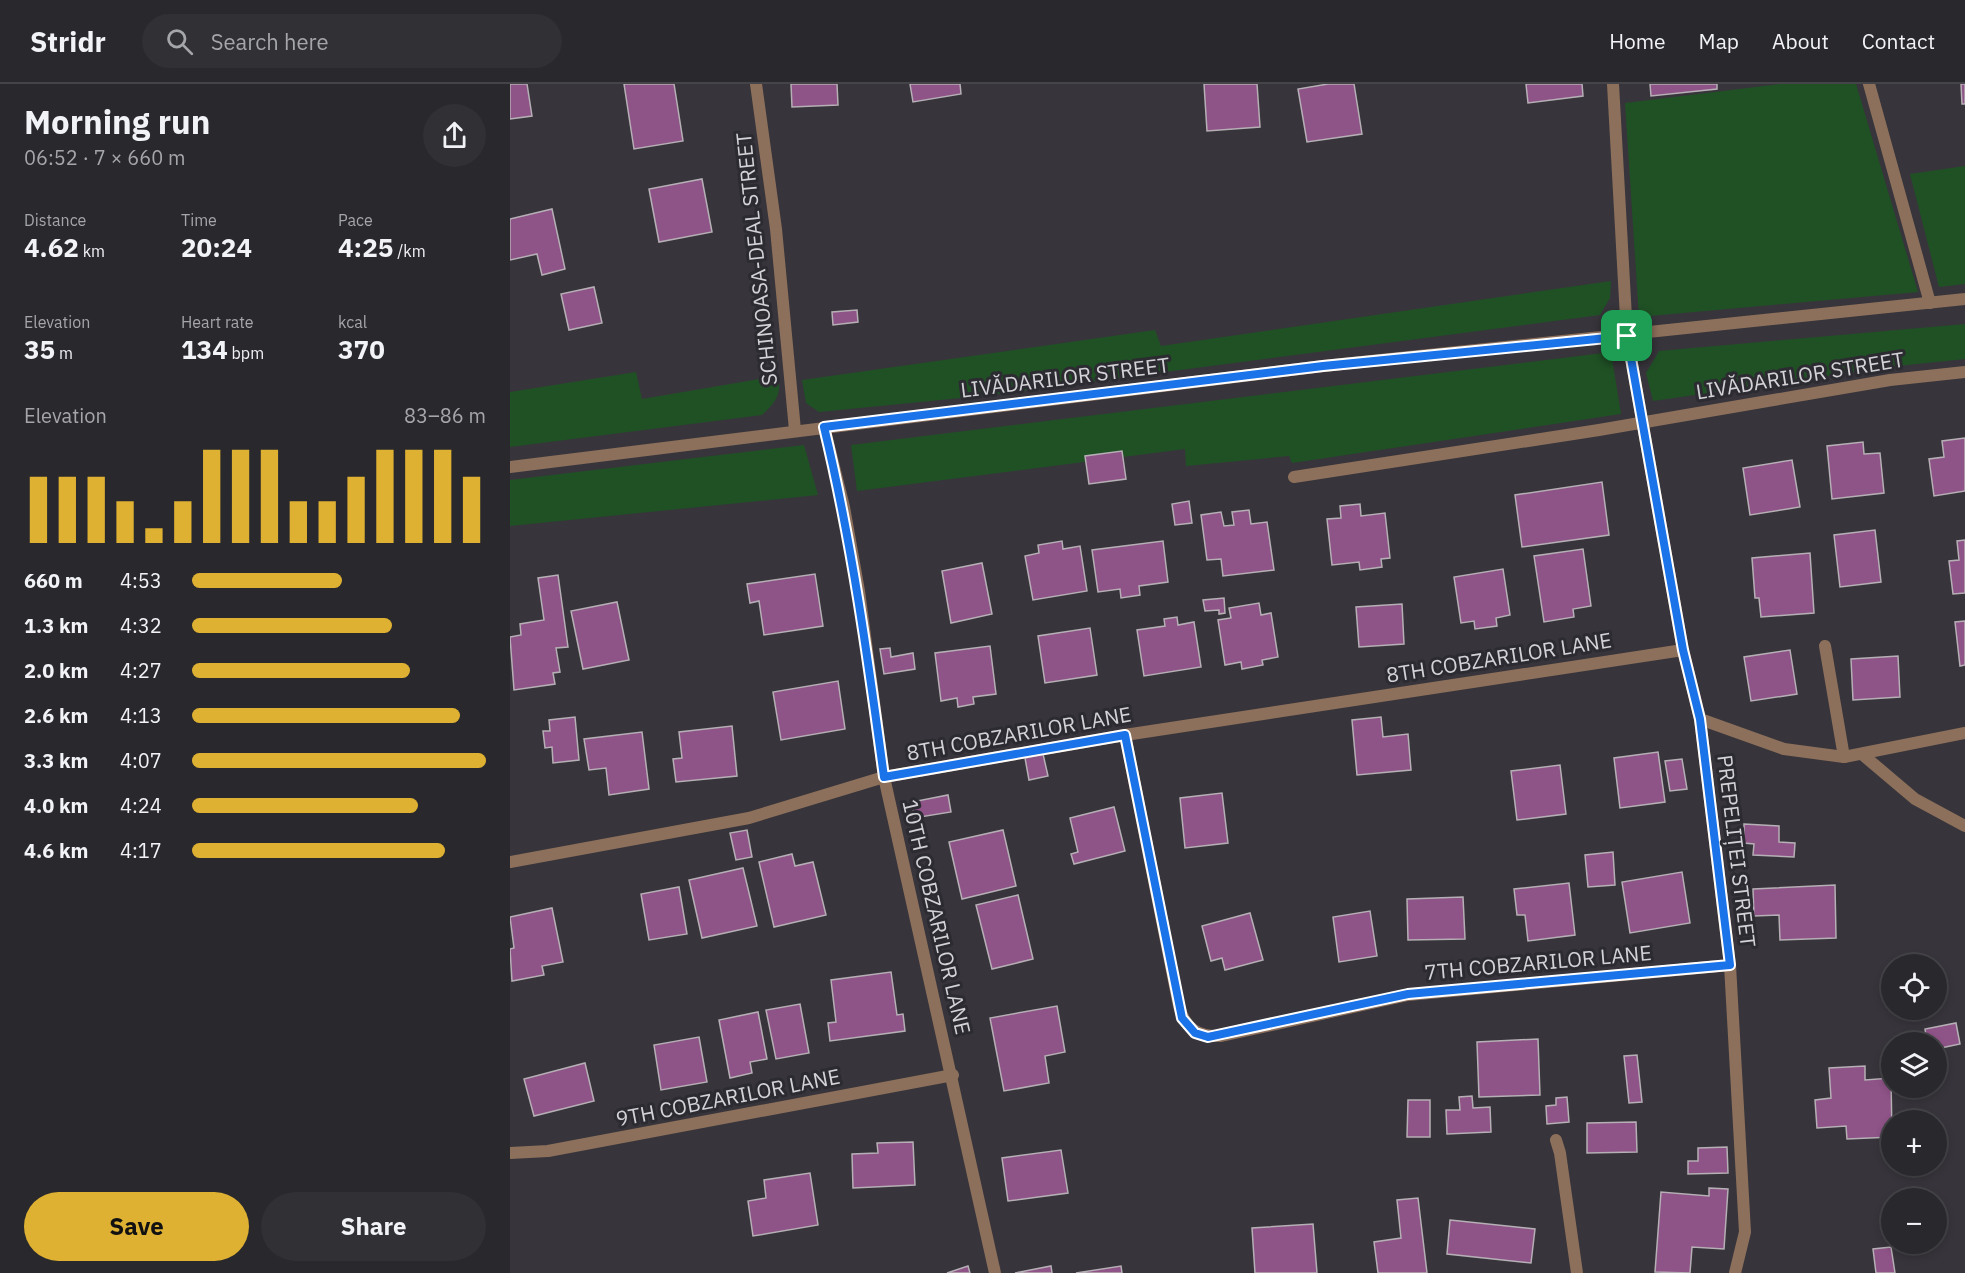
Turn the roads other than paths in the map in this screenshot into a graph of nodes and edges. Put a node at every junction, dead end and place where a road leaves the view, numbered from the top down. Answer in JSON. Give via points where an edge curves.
{"nodes":[{"id":1,"x":756,"y":84,"type":"edge"},
{"id":2,"x":1613,"y":84,"type":"edge"},
{"id":3,"x":1869,"y":84,"type":"edge"},
{"id":4,"x":1965,"y":299,"type":"edge"},
{"id":5,"x":1930,"y":303,"type":"junction"},
{"id":6,"x":1627,"y":336,"type":"junction"},
{"id":7,"x":1965,"y":372,"type":"edge"},
{"id":8,"x":1642,"y":421,"type":"junction"},
{"id":9,"x":824,"y":427,"type":"junction"},
{"id":10,"x":795,"y":430,"type":"junction"},
{"id":11,"x":510,"y":467,"type":"edge"},
{"id":12,"x":1294,"y":477,"type":"dead end"},
{"id":13,"x":1825,"y":646,"type":"dead end"},
{"id":14,"x":1683,"y":650,"type":"junction"},
{"id":15,"x":1700,"y":719,"type":"junction"},
{"id":16,"x":1965,"y":733,"type":"edge"},
{"id":17,"x":1125,"y":735,"type":"junction"},
{"id":18,"x":1863,"y":755,"type":"junction"},
{"id":19,"x":1844,"y":757,"type":"junction"},
{"id":20,"x":884,"y":777,"type":"junction"},
{"id":21,"x":1965,"y":826,"type":"edge"},
{"id":22,"x":510,"y":862,"type":"edge"},
{"id":23,"x":1730,"y":965,"type":"junction"},
{"id":24,"x":953,"y":1075,"type":"junction"},
{"id":25,"x":1556,"y":1140,"type":"dead end"},
{"id":26,"x":510,"y":1154,"type":"edge"},
{"id":27,"x":995,"y":1273,"type":"edge"},
{"id":28,"x":1577,"y":1273,"type":"edge"},
{"id":29,"x":1735,"y":1273,"type":"edge"}],
"edges":[{"from":1,"to":10,"type":"street","name":"SCHINOASA-DEAL STREET","via":[[776,229]]},
{"from":2,"to":6,"type":"street"},
{"from":3,"to":5,"type":"street"},
{"from":4,"to":5,"type":"street","name":"LIVĂDARILOR STREET"},
{"from":5,"to":6,"type":"street","name":"LIVĂDARILOR STREET"},
{"from":6,"to":8,"type":"street"},
{"from":6,"to":9,"type":"street","name":"LIVĂDARILOR STREET","via":[[1323,366]]},
{"from":7,"to":8,"type":"street","name":"LIVĂDARILOR STREET","via":[[1890,380]]},
{"from":8,"to":12,"type":"street","name":"LIVĂDARILOR STREET"},
{"from":8,"to":14,"type":"street"},
{"from":9,"to":10,"type":"street","name":"LIVĂDARILOR STREET"},
{"from":9,"to":20,"type":"street","name":"10TH COBZARILOR LANE","via":[[857,580]]},
{"from":10,"to":11,"type":"street","name":"LIVĂDARILOR STREET"},
{"from":13,"to":19,"type":"street"},
{"from":14,"to":15,"type":"street","name":"PREPELIȚEI STREET"},
{"from":14,"to":17,"type":"street","name":"8TH COBZARILOR LANE"},
{"from":15,"to":19,"type":"street","via":[[1784,748]]},
{"from":15,"to":23,"type":"street","name":"PREPELIȚEI STREET"},
{"from":16,"to":18,"type":"street"},
{"from":17,"to":20,"type":"street","name":"8TH COBZARILOR LANE"},
{"from":17,"to":23,"type":"street","name":"7TH COBZARILOR LANE","via":[[1179,1006],[1182,1018],[1195,1033],[1221,1036],[1408,994]]},
{"from":18,"to":19,"type":"street"},
{"from":18,"to":21,"type":"street","via":[[1915,799]]},
{"from":20,"to":22,"type":"street","name":"8TH COBZARILOR LANE","via":[[748,818]]},
{"from":20,"to":24,"type":"street","name":"10TH COBZARILOR LANE"},
{"from":23,"to":29,"type":"street","name":"PREPELIȚEI STREET","via":[[1745,1232]]},
{"from":24,"to":26,"type":"street","name":"9TH COBZARILOR LANE","via":[[548,1151]]},
{"from":24,"to":27,"type":"street","name":"10TH COBZARILOR LANE"},
{"from":25,"to":28,"type":"street"}]}
